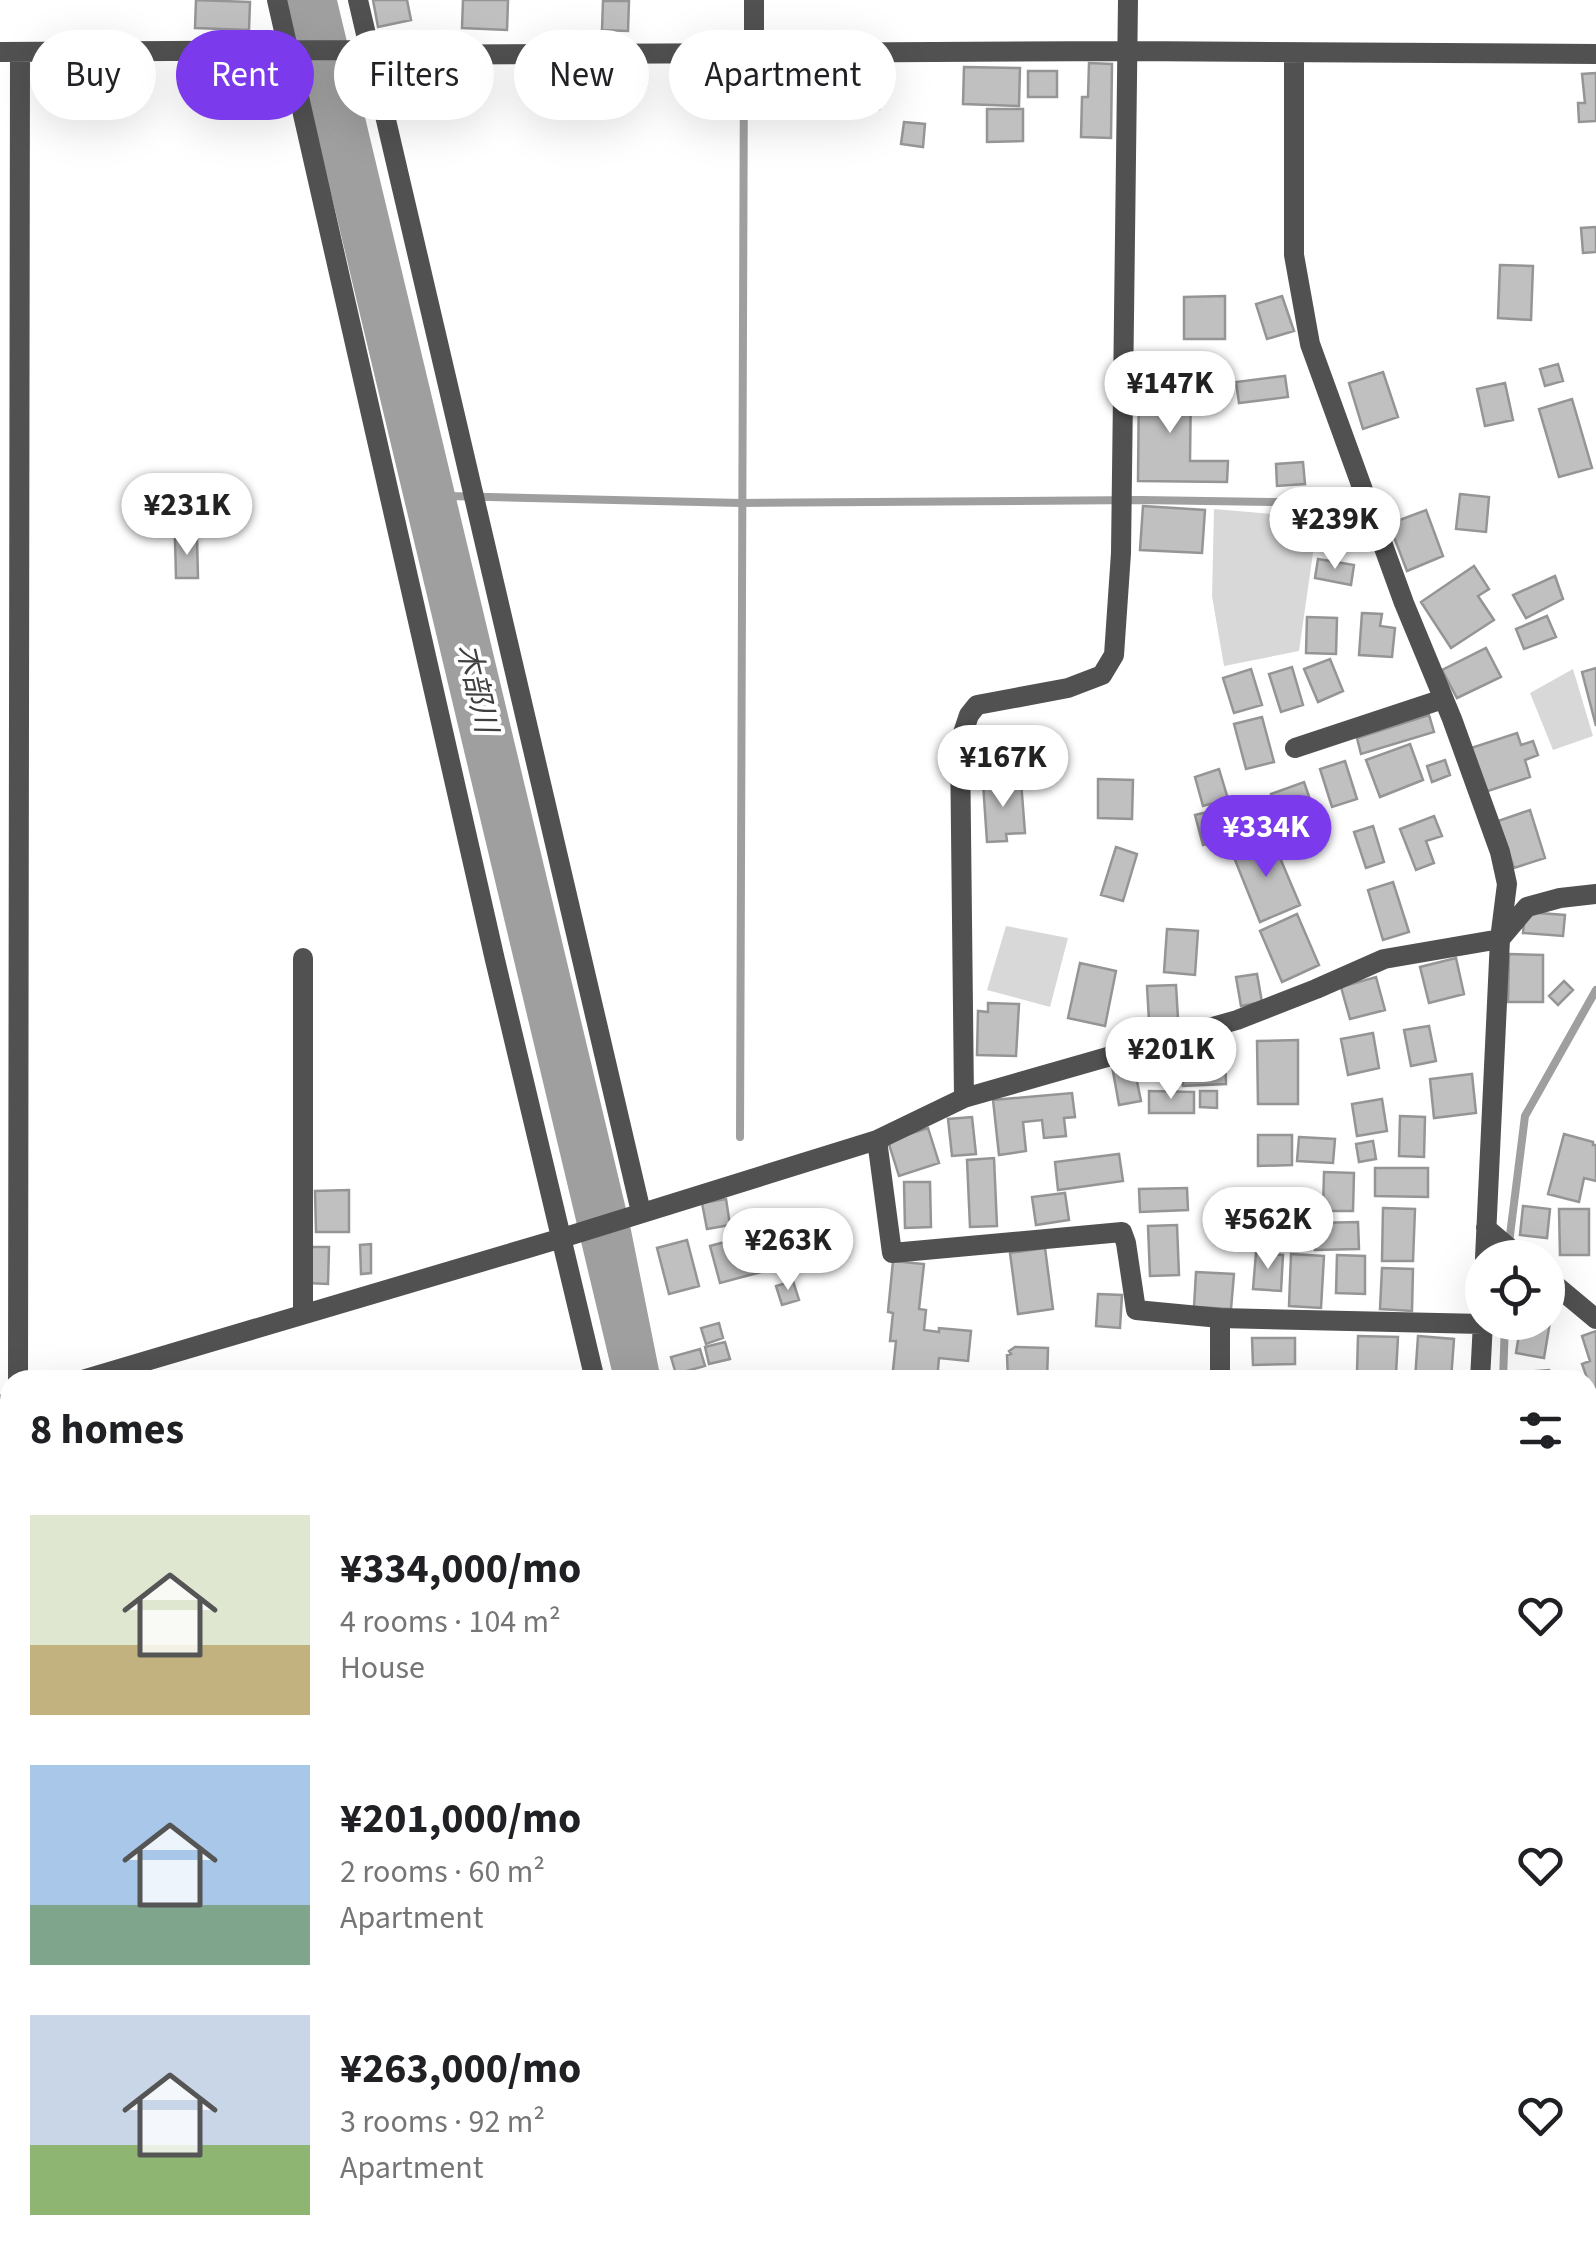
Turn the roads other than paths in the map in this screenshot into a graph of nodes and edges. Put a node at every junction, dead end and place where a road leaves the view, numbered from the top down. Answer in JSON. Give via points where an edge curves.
{"nodes":[{"id":1,"x":277,"y":0,"type":"edge"},
{"id":2,"x":358,"y":0,"type":"edge"},
{"id":3,"x":754,"y":0,"type":"edge"},
{"id":4,"x":1128,"y":0,"type":"edge"},
{"id":5,"x":284,"y":30,"type":"edge"},
{"id":6,"x":363,"y":30,"type":"edge"},
{"id":7,"x":754,"y":30,"type":"edge"},
{"id":8,"x":176,"y":51,"type":"edge"},
{"id":9,"x":10,"y":52,"type":"edge"},
{"id":10,"x":494,"y":52,"type":"edge"},
{"id":11,"x":669,"y":52,"type":"edge"},
{"id":12,"x":896,"y":52,"type":"edge"},
{"id":13,"x":1128,"y":52,"type":"junction"},
{"id":14,"x":1294,"y":54,"type":"junction"},
{"id":15,"x":1596,"y":54,"type":"edge"},
{"id":16,"x":304,"y":120,"type":"edge"},
{"id":17,"x":382,"y":120,"type":"edge"},
{"id":18,"x":1444,"y":698,"type":"junction"},
{"id":19,"x":1295,"y":748,"type":"dead end"},
{"id":20,"x":1596,"y":894,"type":"edge"},
{"id":21,"x":1500,"y":939,"type":"junction"},
{"id":22,"x":304,"y":958,"type":"dead end"},
{"id":23,"x":964,"y":1098,"type":"junction"},
{"id":24,"x":877,"y":1140,"type":"junction"},
{"id":25,"x":641,"y":1212,"type":"junction"},
{"id":26,"x":1486,"y":1228,"type":"junction"},
{"id":27,"x":562,"y":1238,"type":"junction"},
{"id":28,"x":1486,"y":1240,"type":"edge"},
{"id":29,"x":1500,"y":1240,"type":"edge"},
{"id":30,"x":1565,"y":1293,"type":"edge"},
{"id":31,"x":304,"y":1314,"type":"junction"},
{"id":32,"x":1220,"y":1318,"type":"junction"},
{"id":33,"x":1596,"y":1319,"type":"edge"},
{"id":34,"x":1465,"y":1323,"type":"edge"},
{"id":35,"x":1482,"y":1340,"type":"edge"},
{"id":36,"x":18,"y":1370,"type":"edge"},
{"id":37,"x":116,"y":1370,"type":"edge"},
{"id":38,"x":593,"y":1370,"type":"edge"},
{"id":39,"x":1220,"y":1370,"type":"edge"},
{"id":40,"x":1481,"y":1370,"type":"edge"}],
"edges":[{"from":1,"to":5,"type":"street"},
{"from":2,"to":6,"type":"street"},
{"from":3,"to":7,"type":"street"},
{"from":4,"to":13,"type":"street"},
{"from":8,"to":9,"type":"street"},
{"from":9,"to":36,"type":"street"},
{"from":10,"to":11,"type":"street"},
{"from":12,"to":13,"type":"street"},
{"from":13,"to":14,"type":"street"},
{"from":13,"to":23,"type":"street","via":[[1114,655],[1102,675],[978,704],[969,715],[960,742]]},
{"from":14,"to":15,"type":"street"},
{"from":14,"to":18,"type":"street","via":[[1294,254],[1310,344]]},
{"from":16,"to":27,"type":"street"},
{"from":17,"to":25,"type":"street"},
{"from":18,"to":19,"type":"street"},
{"from":18,"to":21,"type":"street","via":[[1500,852],[1506,884]]},
{"from":20,"to":21,"type":"street","via":[[1527,907]]},
{"from":21,"to":23,"type":"street","via":[[1384,958],[1238,1020]]},
{"from":21,"to":26,"type":"street"},
{"from":22,"to":31,"type":"street"},
{"from":23,"to":24,"type":"street"},
{"from":24,"to":25,"type":"street"},
{"from":24,"to":32,"type":"street","via":[[892,1253],[1122,1232],[1136,1310]]},
{"from":25,"to":27,"type":"street"},
{"from":26,"to":28,"type":"street"},
{"from":26,"to":29,"type":"street"},
{"from":27,"to":31,"type":"street"},
{"from":27,"to":38,"type":"street"},
{"from":30,"to":33,"type":"street"},
{"from":31,"to":37,"type":"street"},
{"from":32,"to":34,"type":"street"},
{"from":32,"to":39,"type":"street"},
{"from":35,"to":40,"type":"street"}]}
